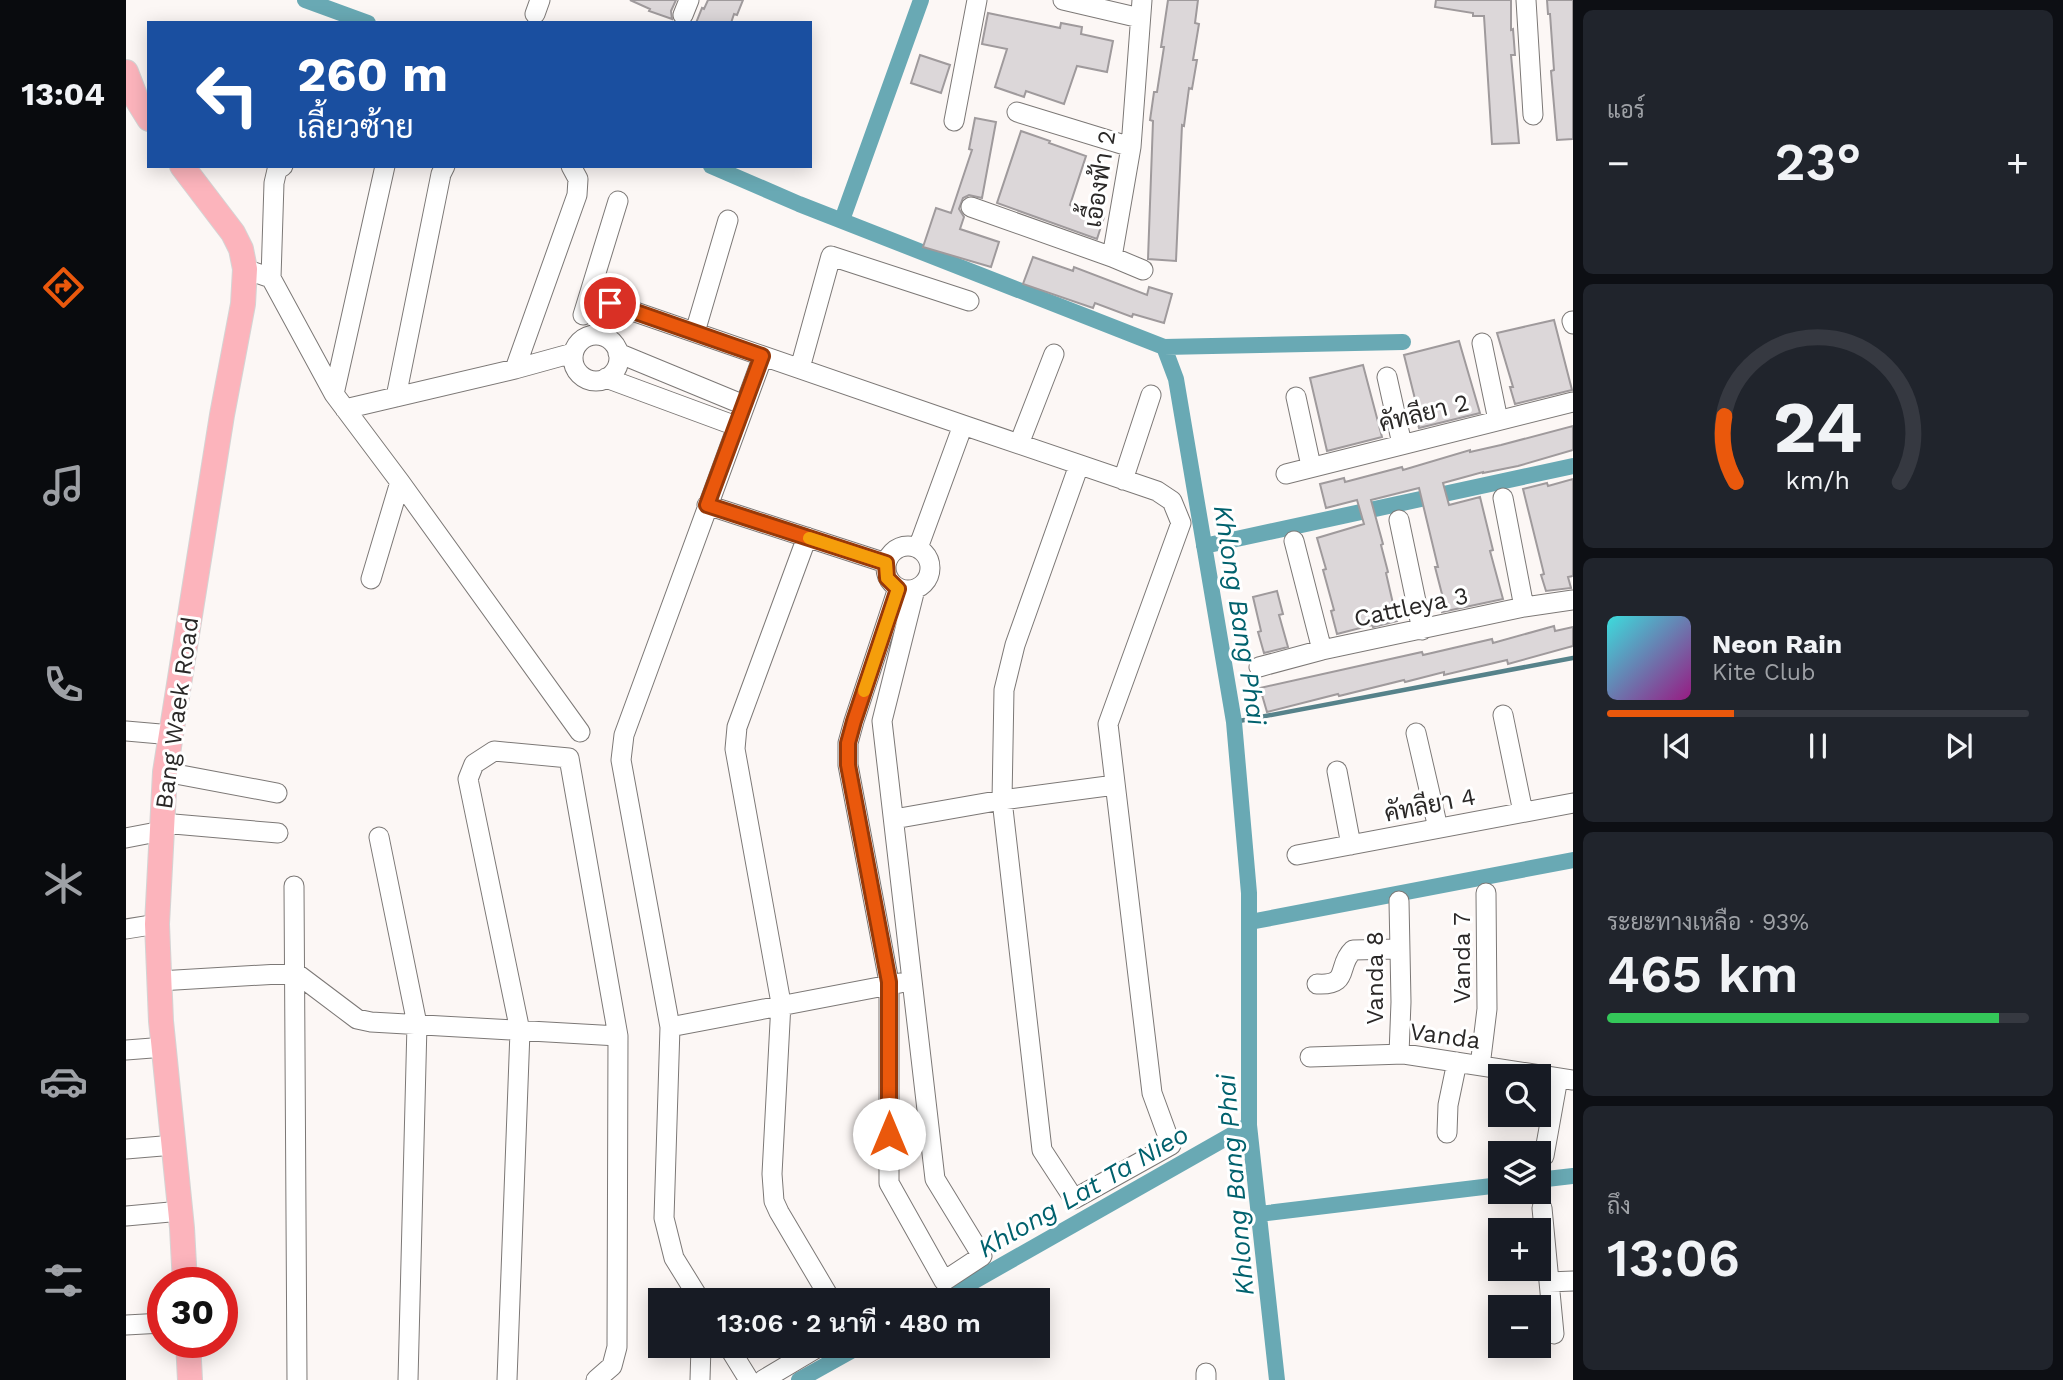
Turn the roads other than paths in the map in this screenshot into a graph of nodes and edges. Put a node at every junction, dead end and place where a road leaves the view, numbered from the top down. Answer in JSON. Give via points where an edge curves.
{"nodes":[{"id":1,"x":977,"y":0,"type":"edge"},
{"id":2,"x":1063,"y":0,"type":"edge"},
{"id":3,"x":1526,"y":0,"type":"edge"},
{"id":4,"x":1141,"y":9,"type":"edge"},
{"id":5,"x":126,"y":72,"type":"edge"},
{"id":6,"x":137,"y":106,"type":"edge"},
{"id":7,"x":1017,"y":112,"type":"dead end"},
{"id":8,"x":1533,"y":115,"type":"dead end"},
{"id":9,"x":954,"y":121,"type":"dead end"},
{"id":10,"x":1131,"y":147,"type":"junction"},
{"id":11,"x":184,"y":168,"type":"edge"},
{"id":12,"x":280,"y":168,"type":"edge"},
{"id":13,"x":385,"y":168,"type":"edge"},
{"id":14,"x":444,"y":168,"type":"edge"},
{"id":15,"x":572,"y":168,"type":"edge"},
{"id":16,"x":618,"y":201,"type":"dead end"},
{"id":17,"x":971,"y":207,"type":"dead end"},
{"id":18,"x":728,"y":220,"type":"dead end"},
{"id":19,"x":1112,"y":257,"type":"junction"},
{"id":20,"x":244,"y":269,"type":"junction"},
{"id":21,"x":1143,"y":270,"type":"dead end"},
{"id":22,"x":271,"y":278,"type":"junction"},
{"id":23,"x":969,"y":301,"type":"dead end"},
{"id":24,"x":695,"y":332,"type":"junction"},
{"id":25,"x":1482,"y":342,"type":"dead end"},
{"id":26,"x":573,"y":353,"type":"junction"},
{"id":27,"x":618,"y":353,"type":"junction"},
{"id":28,"x":1054,"y":354,"type":"dead end"},
{"id":29,"x":762,"y":356,"type":"junction"},
{"id":30,"x":800,"y":368,"type":"junction"},
{"id":31,"x":515,"y":369,"type":"junction"},
{"id":32,"x":1387,"y":377,"type":"dead end"},
{"id":33,"x":606,"y":378,"type":"junction"},
{"id":34,"x":1151,"y":395,"type":"dead end"},
{"id":35,"x":396,"y":397,"type":"junction"},
{"id":36,"x":1296,"y":397,"type":"dead end"},
{"id":37,"x":340,"y":401,"type":"junction"},
{"id":38,"x":1573,"y":402,"type":"edge"},
{"id":39,"x":744,"y":405,"type":"junction"},
{"id":40,"x":1498,"y":421,"type":"junction"},
{"id":41,"x":963,"y":425,"type":"junction"},
{"id":42,"x":736,"y":426,"type":"junction"},
{"id":43,"x":1019,"y":444,"type":"junction"},
{"id":44,"x":1402,"y":444,"type":"junction"},
{"id":45,"x":1079,"y":465,"type":"junction"},
{"id":46,"x":1311,"y":466,"type":"junction"},
{"id":47,"x":1286,"y":474,"type":"dead end"},
{"id":48,"x":1124,"y":480,"type":"junction"},
{"id":49,"x":400,"y":482,"type":"junction"},
{"id":50,"x":1503,"y":498,"type":"dead end"},
{"id":51,"x":707,"y":505,"type":"junction"},
{"id":52,"x":1399,"y":520,"type":"dead end"},
{"id":53,"x":807,"y":537,"type":"junction"},
{"id":54,"x":1294,"y":541,"type":"dead end"},
{"id":55,"x":918,"y":548,"type":"junction"},
{"id":56,"x":886,"y":563,"type":"junction"},
{"id":57,"x":371,"y":579,"type":"dead end"},
{"id":58,"x":907,"y":589,"type":"junction"},
{"id":59,"x":1573,"y":600,"type":"edge"},
{"id":60,"x":1524,"y":607,"type":"junction"},
{"id":61,"x":1422,"y":630,"type":"junction"},
{"id":62,"x":1322,"y":650,"type":"junction"},
{"id":63,"x":1259,"y":667,"type":"dead end"},
{"id":64,"x":1503,"y":715,"type":"dead end"},
{"id":65,"x":126,"y":731,"type":"edge"},
{"id":66,"x":580,"y":732,"type":"dead end"},
{"id":67,"x":1416,"y":733,"type":"dead end"},
{"id":68,"x":172,"y":735,"type":"junction"},
{"id":69,"x":1337,"y":771,"type":"dead end"},
{"id":70,"x":165,"y":772,"type":"junction"},
{"id":71,"x":1115,"y":785,"type":"junction"},
{"id":72,"x":277,"y":793,"type":"dead end"},
{"id":73,"x":1002,"y":800,"type":"junction"},
{"id":74,"x":1573,"y":803,"type":"edge"},
{"id":75,"x":1523,"y":812,"type":"junction"},
{"id":76,"x":894,"y":819,"type":"junction"},
{"id":77,"x":162,"y":827,"type":"junction"},
{"id":78,"x":1438,"y":828,"type":"junction"},
{"id":79,"x":278,"y":833,"type":"dead end"},
{"id":80,"x":379,"y":837,"type":"dead end"},
{"id":81,"x":126,"y":838,"type":"edge"},
{"id":82,"x":1351,"y":845,"type":"junction"},
{"id":83,"x":1297,"y":855,"type":"dead end"},
{"id":84,"x":294,"y":886,"type":"dead end"},
{"id":85,"x":1486,"y":893,"type":"dead end"},
{"id":86,"x":1399,"y":901,"type":"dead end"},
{"id":87,"x":157,"y":924,"type":"junction"},
{"id":88,"x":126,"y":929,"type":"edge"},
{"id":89,"x":1399,"y":949,"type":"junction"},
{"id":90,"x":296,"y":973,"type":"junction"},
{"id":91,"x":159,"y":981,"type":"junction"},
{"id":92,"x":913,"y":981,"type":"junction"},
{"id":93,"x":1317,"y":984,"type":"dead end"},
{"id":94,"x":889,"y":985,"type":"junction"},
{"id":95,"x":781,"y":1006,"type":"junction"},
{"id":96,"x":417,"y":1024,"type":"junction"},
{"id":97,"x":670,"y":1027,"type":"junction"},
{"id":98,"x":520,"y":1031,"type":"junction"},
{"id":99,"x":618,"y":1036,"type":"junction"},
{"id":100,"x":165,"y":1047,"type":"junction"},
{"id":101,"x":126,"y":1050,"type":"edge"},
{"id":102,"x":1399,"y":1054,"type":"junction"},
{"id":103,"x":1310,"y":1057,"type":"dead end"},
{"id":104,"x":1457,"y":1062,"type":"junction"},
{"id":105,"x":1480,"y":1066,"type":"junction"},
{"id":106,"x":1568,"y":1076,"type":"edge"},
{"id":107,"x":1447,"y":1133,"type":"dead end"},
{"id":108,"x":1548,"y":1141,"type":"edge"},
{"id":109,"x":174,"y":1145,"type":"junction"},
{"id":110,"x":126,"y":1149,"type":"edge"},
{"id":111,"x":1542,"y":1208,"type":"dead end"},
{"id":112,"x":181,"y":1211,"type":"junction"},
{"id":113,"x":126,"y":1216,"type":"edge"},
{"id":114,"x":184,"y":1267,"type":"edge"},
{"id":115,"x":1573,"y":1281,"type":"edge"},
{"id":116,"x":1549,"y":1282,"type":"junction"},
{"id":117,"x":693,"y":1288,"type":"edge"},
{"id":118,"x":824,"y":1288,"type":"edge"},
{"id":119,"x":147,"y":1324,"type":"edge"},
{"id":120,"x":126,"y":1325,"type":"edge"},
{"id":121,"x":1554,"y":1334,"type":"dead end"},
{"id":122,"x":189,"y":1358,"type":"edge"},
{"id":123,"x":701,"y":1358,"type":"edge"},
{"id":124,"x":735,"y":1358,"type":"edge"},
{"id":125,"x":800,"y":1358,"type":"edge"},
{"id":126,"x":190,"y":1380,"type":"edge"},
{"id":127,"x":297,"y":1380,"type":"edge"},
{"id":128,"x":408,"y":1380,"type":"edge"},
{"id":129,"x":507,"y":1380,"type":"edge"},
{"id":130,"x":596,"y":1380,"type":"edge"},
{"id":131,"x":700,"y":1380,"type":"edge"},
{"id":132,"x":749,"y":1380,"type":"edge"},
{"id":133,"x":763,"y":1380,"type":"edge"}],
"edges":[{"from":1,"to":9,"type":"street"},
{"from":2,"to":4,"type":"street"},
{"from":3,"to":8,"type":"street"},
{"from":4,"to":10,"type":"street","name":"เอื้องฟ้า 2"},
{"from":5,"to":6,"type":"main road"},
{"from":7,"to":10,"type":"street"},
{"from":10,"to":19,"type":"street","name":"เอื้องฟ้า 2"},
{"from":11,"to":20,"type":"main road","name":"Bang Waek Road","via":[[233,233]]},
{"from":12,"to":22,"type":"street","via":[[274,183]]},
{"from":13,"to":37,"type":"street"},
{"from":14,"to":35,"type":"street"},
{"from":15,"to":31,"type":"street","via":[[578,195]]},
{"from":16,"to":24,"type":"street","via":[[586,305]]},
{"from":17,"to":19,"type":"street","name":"เอื้องฟ้า 2"},
{"from":18,"to":24,"type":"street"},
{"from":19,"to":21,"type":"street"},
{"from":20,"to":22,"type":"street"},
{"from":20,"to":68,"type":"main road","name":"Bang Waek Road","via":[[243,304]]},
{"from":22,"to":37,"type":"street"},
{"from":23,"to":30,"type":"street","via":[[831,257]]},
{"from":24,"to":29,"type":"street"},
{"from":25,"to":40,"type":"street"},
{"from":26,"to":27,"type":"street","via":[[581,340],[596,335],[610,340]]},
{"from":26,"to":31,"type":"street"},
{"from":26,"to":33,"type":"street","via":[[579,373],[592,380]]},
{"from":27,"to":33,"type":"street","via":[[616,367]]},
{"from":27,"to":39,"type":"street"},
{"from":28,"to":43,"type":"street"},
{"from":29,"to":30,"type":"street"},
{"from":29,"to":39,"type":"street"},
{"from":30,"to":41,"type":"street"},
{"from":31,"to":35,"type":"street"},
{"from":32,"to":44,"type":"street"},
{"from":33,"to":42,"type":"street"},
{"from":34,"to":48,"type":"street"},
{"from":35,"to":37,"type":"street"},
{"from":36,"to":46,"type":"street"},
{"from":37,"to":49,"type":"street"},
{"from":38,"to":40,"type":"street","name":"คัทลียา 2"},
{"from":39,"to":42,"type":"street"},
{"from":40,"to":44,"type":"street","name":"คัทลียา 2"},
{"from":41,"to":43,"type":"street"},
{"from":41,"to":55,"type":"street"},
{"from":42,"to":51,"type":"street"},
{"from":43,"to":45,"type":"street"},
{"from":44,"to":46,"type":"street","name":"คัทลียา 2"},
{"from":45,"to":48,"type":"street"},
{"from":45,"to":73,"type":"street","via":[[1004,690]]},
{"from":46,"to":47,"type":"street","name":"คัทลียา 2"},
{"from":48,"to":71,"type":"street","via":[[1157,491],[1172,502],[1181,523],[1108,724]]},
{"from":49,"to":57,"type":"street"},
{"from":49,"to":66,"type":"street"},
{"from":50,"to":60,"type":"street"},
{"from":51,"to":53,"type":"street"},
{"from":51,"to":97,"type":"street","via":[[624,735],[621,760]]},
{"from":52,"to":61,"type":"street"},
{"from":53,"to":56,"type":"street"},
{"from":53,"to":95,"type":"street","via":[[737,727],[735,749]]},
{"from":54,"to":62,"type":"street"},
{"from":55,"to":56,"type":"street","via":[[898,548]]},
{"from":55,"to":58,"type":"street","via":[[928,558],[927,580]]},
{"from":56,"to":58,"type":"street","via":[[887,578]]},
{"from":58,"to":76,"type":"street","via":[[882,721]]},
{"from":58,"to":94,"type":"street","via":[[848,743],[848,765]]},
{"from":59,"to":60,"type":"street","name":"Cattleya 3"},
{"from":60,"to":61,"type":"street","name":"Cattleya 3"},
{"from":61,"to":62,"type":"street","name":"Cattleya 3"},
{"from":62,"to":63,"type":"street","name":"Cattleya 3"},
{"from":64,"to":75,"type":"street"},
{"from":65,"to":68,"type":"street"},
{"from":67,"to":78,"type":"street"},
{"from":68,"to":70,"type":"main road","name":"Bang Waek Road"},
{"from":69,"to":82,"type":"street"},
{"from":70,"to":72,"type":"street"},
{"from":70,"to":77,"type":"main road","name":"Bang Waek Road"},
{"from":71,"to":73,"type":"street"},
{"from":71,"to":73,"type":"street","via":[[1152,1093],[1171,1145],[1074,1199],[1042,1150]]},
{"from":73,"to":76,"type":"street"},
{"from":74,"to":75,"type":"street","name":"คัทลียา 4"},
{"from":75,"to":78,"type":"street","name":"คัทลียา 4"},
{"from":76,"to":92,"type":"street"},
{"from":77,"to":79,"type":"street"},
{"from":77,"to":81,"type":"street"},
{"from":77,"to":87,"type":"main road","name":"Bang Waek Road"},
{"from":78,"to":82,"type":"street","name":"คัทลียา 4"},
{"from":80,"to":96,"type":"street"},
{"from":82,"to":83,"type":"street","name":"คัทลียา 4"},
{"from":84,"to":90,"type":"street"},
{"from":85,"to":105,"type":"street","name":"Vanda 7","via":[[1487,1009]]},
{"from":86,"to":89,"type":"street","name":"Vanda 8"},
{"from":87,"to":88,"type":"street"},
{"from":87,"to":91,"type":"main road","name":"Bang Waek Road"},
{"from":89,"to":93,"type":"street","via":[[1353,950],[1339,979],[1330,985]]},
{"from":89,"to":102,"type":"street","name":"Vanda 8"},
{"from":90,"to":91,"type":"street"},
{"from":90,"to":96,"type":"street","via":[[357,1019]]},
{"from":90,"to":127,"type":"street"},
{"from":91,"to":100,"type":"main road","name":"Bang Waek Road"},
{"from":92,"to":94,"type":"street"},
{"from":92,"to":94,"type":"street","via":[[935,1179],[982,1256],[944,1281],[889,1183]]},
{"from":94,"to":95,"type":"street"},
{"from":95,"to":97,"type":"street"},
{"from":95,"to":118,"type":"street","via":[[774,1201]]},
{"from":96,"to":98,"type":"street"},
{"from":96,"to":128,"type":"street"},
{"from":97,"to":117,"type":"street","via":[[664,1218],[674,1258]]},
{"from":98,"to":99,"type":"street"},
{"from":98,"to":99,"type":"street","via":[[468,779],[474,765],[494,751],[569,758]]},
{"from":98,"to":129,"type":"street"},
{"from":99,"to":130,"type":"street","via":[[617,1347],[612,1366]]},
{"from":100,"to":101,"type":"street"},
{"from":100,"to":109,"type":"main road","name":"Bang Waek Road"},
{"from":102,"to":103,"type":"street","name":"Vanda"},
{"from":102,"to":104,"type":"street","name":"Vanda"},
{"from":104,"to":105,"type":"street","name":"Vanda"},
{"from":104,"to":107,"type":"street"},
{"from":105,"to":106,"type":"street","name":"Vanda"},
{"from":106,"to":108,"type":"street"},
{"from":109,"to":110,"type":"street"},
{"from":109,"to":112,"type":"main road","name":"Bang Waek Road"},
{"from":111,"to":116,"type":"street"},
{"from":112,"to":113,"type":"street"},
{"from":112,"to":114,"type":"main road","name":"Bang Waek Road"},
{"from":115,"to":116,"type":"street"},
{"from":116,"to":121,"type":"street"},
{"from":119,"to":120,"type":"street"},
{"from":122,"to":126,"type":"main road"},
{"from":123,"to":131,"type":"street"},
{"from":124,"to":132,"type":"street"},
{"from":125,"to":133,"type":"street"}]}
